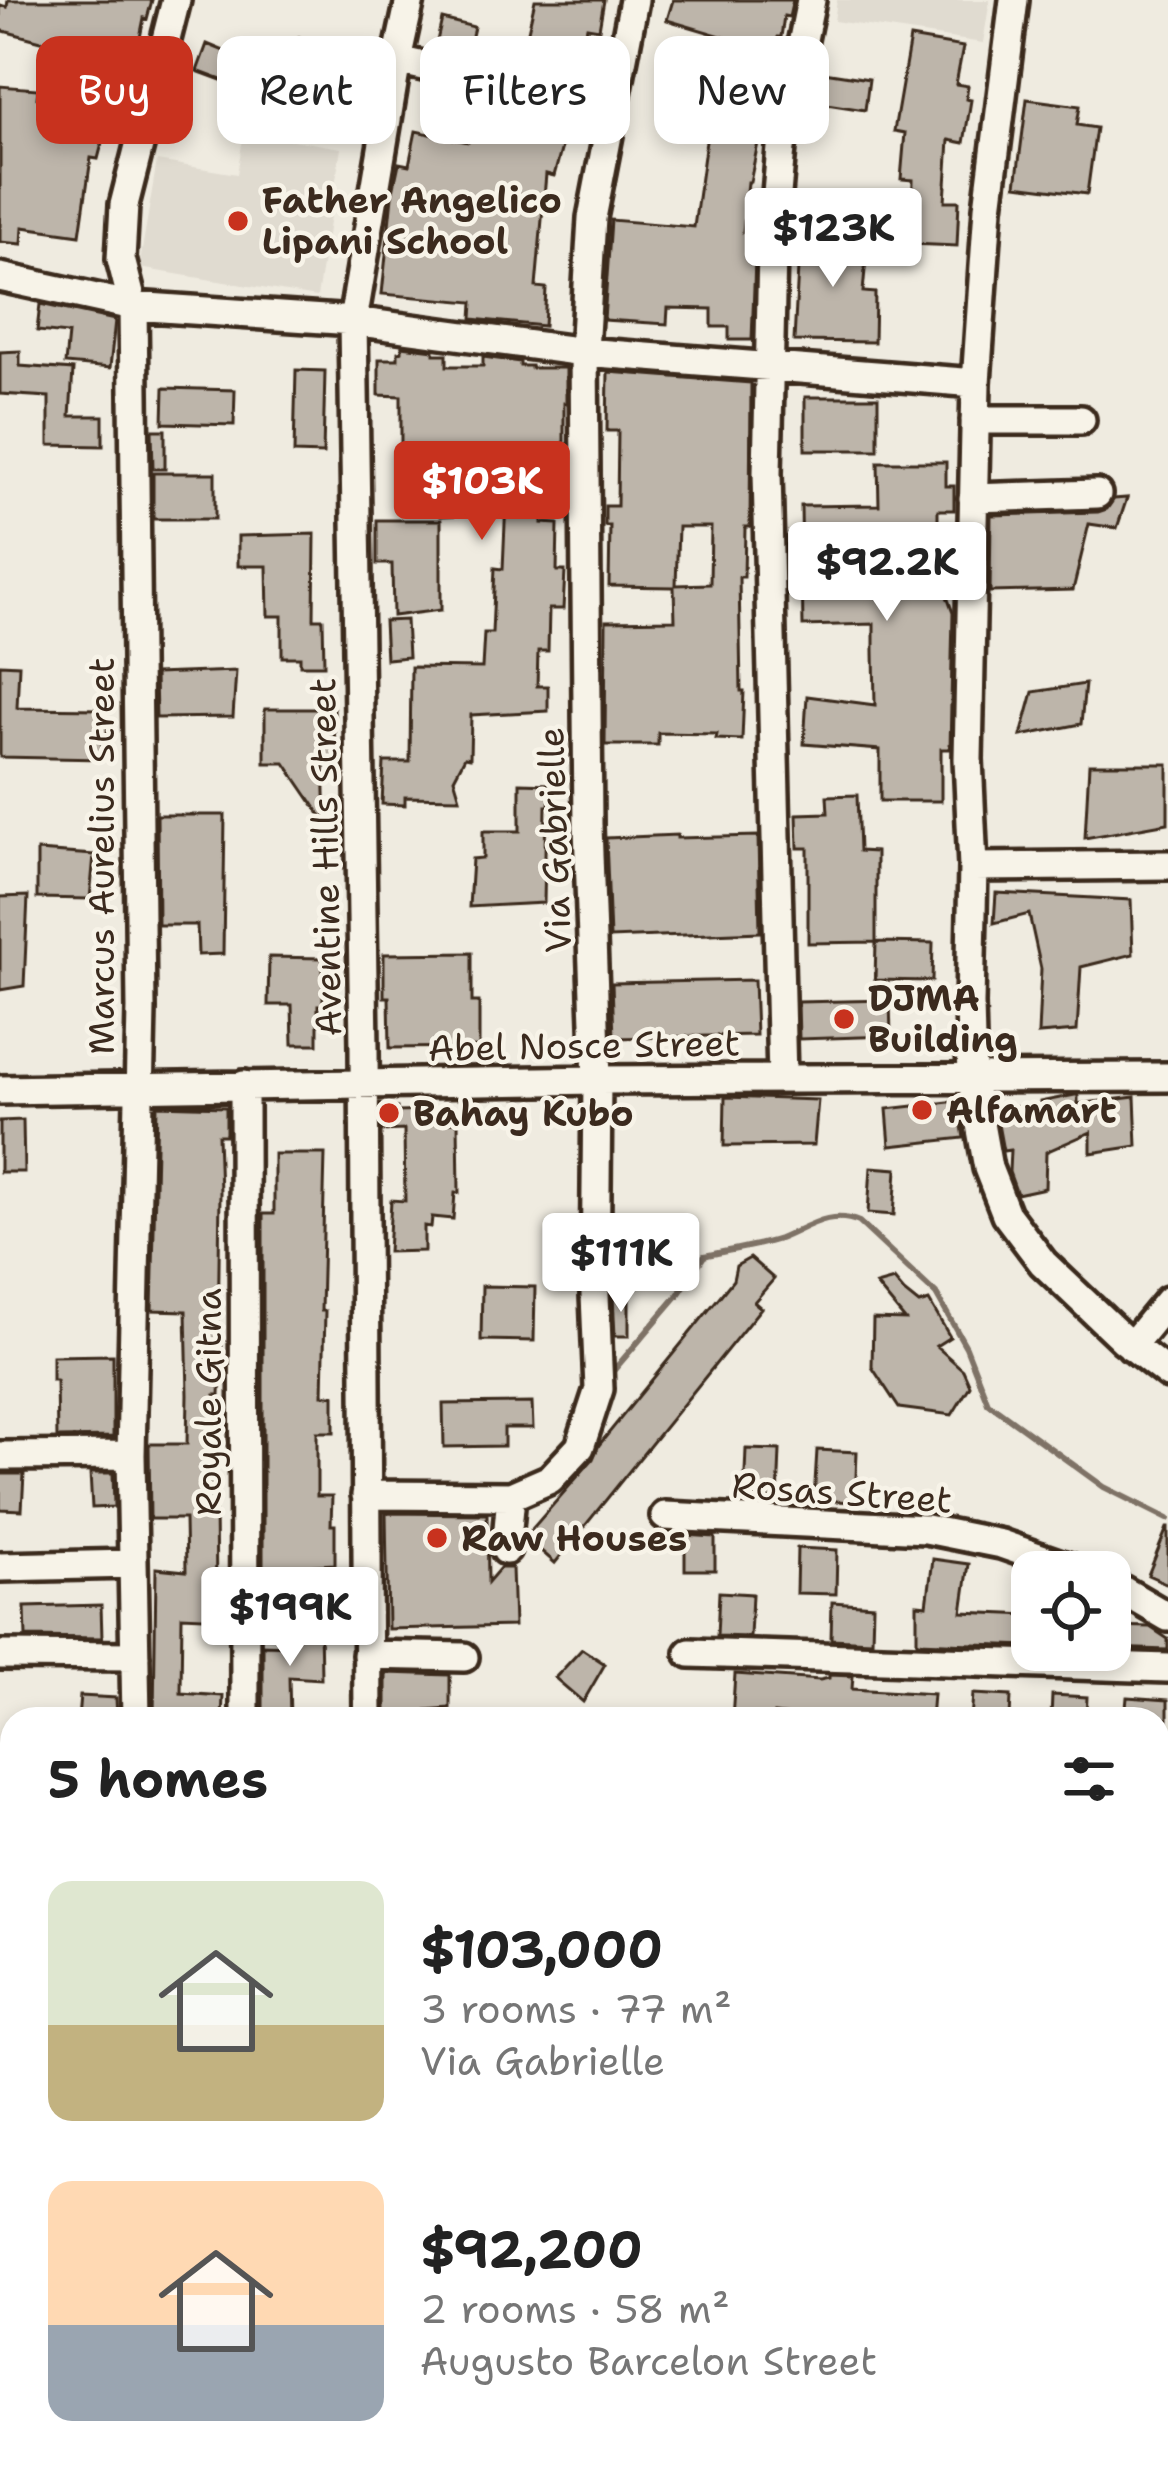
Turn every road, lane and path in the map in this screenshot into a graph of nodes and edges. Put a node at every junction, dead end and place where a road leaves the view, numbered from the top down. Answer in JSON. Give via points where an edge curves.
{"nodes":[{"id":1,"x":176,"y":0,"type":"edge"},
{"id":2,"x":410,"y":0,"type":"edge"},
{"id":3,"x":634,"y":0,"type":"edge"},
{"id":4,"x":811,"y":0,"type":"edge"},
{"id":5,"x":1014,"y":0,"type":"edge"},
{"id":6,"x":397,"y":60,"type":"junction"},
{"id":7,"x":420,"y":65,"type":"edge"},
{"id":8,"x":0,"y":277,"type":"edge"},
{"id":9,"x":133,"y":306,"type":"junction"},
{"id":10,"x":353,"y":321,"type":"junction"},
{"id":11,"x":584,"y":352,"type":"junction"},
{"id":12,"x":770,"y":367,"type":"junction"},
{"id":13,"x":976,"y":383,"type":"junction"},
{"id":14,"x":975,"y":420,"type":"junction"},
{"id":15,"x":1082,"y":420,"type":"dead end"},
{"id":16,"x":1097,"y":494,"type":"dead end"},
{"id":17,"x":973,"y":498,"type":"junction"},
{"id":18,"x":1168,"y":865,"type":"edge"},
{"id":19,"x":973,"y":867,"type":"junction"},
{"id":20,"x":1168,"y":1077,"type":"edge"},
{"id":21,"x":597,"y":1079,"type":"junction"},
{"id":22,"x":782,"y":1079,"type":"junction"},
{"id":23,"x":972,"y":1080,"type":"junction"},
{"id":24,"x":364,"y":1084,"type":"junction"},
{"id":25,"x":244,"y":1085,"type":"junction"},
{"id":26,"x":137,"y":1087,"type":"junction"},
{"id":27,"x":0,"y":1090,"type":"edge"},
{"id":28,"x":1168,"y":1301,"type":"edge"},
{"id":29,"x":1131,"y":1346,"type":"junction"},
{"id":30,"x":1168,"y":1374,"type":"edge"},
{"id":31,"x":131,"y":1455,"type":"junction"},
{"id":32,"x":0,"y":1456,"type":"edge"},
{"id":33,"x":366,"y":1496,"type":"junction"},
{"id":34,"x":511,"y":1496,"type":"junction"},
{"id":35,"x":665,"y":1516,"type":"dead end"},
{"id":36,"x":506,"y":1550,"type":"dead end"},
{"id":37,"x":1020,"y":1551,"type":"edge"},
{"id":38,"x":133,"y":1564,"type":"junction"},
{"id":39,"x":0,"y":1567,"type":"edge"},
{"id":40,"x":1131,"y":1595,"type":"edge"},
{"id":41,"x":1168,"y":1617,"type":"edge"},
{"id":42,"x":690,"y":1653,"type":"dead end"},
{"id":43,"x":0,"y":1655,"type":"edge"},
{"id":44,"x":367,"y":1655,"type":"junction"},
{"id":45,"x":135,"y":1656,"type":"junction"},
{"id":46,"x":464,"y":1658,"type":"dead end"},
{"id":47,"x":1168,"y":1668,"type":"edge"},
{"id":48,"x":136,"y":1707,"type":"edge"},
{"id":49,"x":245,"y":1707,"type":"edge"},
{"id":50,"x":368,"y":1707,"type":"edge"}],
"edges":[{"from":1,"to":9,"type":"street","name":"Marcus Aurelius Street","via":[[124,205],[121,259]]},
{"from":2,"to":6,"type":"street","name":"Aventine Hills Street"},
{"from":3,"to":11,"type":"street","name":"Via Gabrielle","via":[[592,218]]},
{"from":4,"to":12,"type":"street","via":[[782,148]]},
{"from":5,"to":13,"type":"street"},
{"from":6,"to":7,"type":"street"},
{"from":6,"to":10,"type":"street","name":"Aventine Hills Street"},
{"from":8,"to":9,"type":"street"},
{"from":9,"to":10,"type":"street"},
{"from":9,"to":26,"type":"street","name":"Marcus Aurelius Street"},
{"from":10,"to":11,"type":"street"},
{"from":10,"to":24,"type":"street","name":"Aventine Hills Street"},
{"from":11,"to":12,"type":"street"},
{"from":11,"to":21,"type":"street","name":"Via Gabrielle"},
{"from":12,"to":13,"type":"street"},
{"from":12,"to":22,"type":"street"},
{"from":13,"to":14,"type":"street"},
{"from":14,"to":15,"type":"street"},
{"from":14,"to":17,"type":"street"},
{"from":16,"to":17,"type":"street"},
{"from":17,"to":19,"type":"street"},
{"from":18,"to":19,"type":"street"},
{"from":19,"to":23,"type":"street"},
{"from":20,"to":23,"type":"street","name":"Abel Nosce Street"},
{"from":21,"to":22,"type":"street","name":"Abel Nosce Street"},
{"from":21,"to":24,"type":"street","name":"Abel Nosce Street"},
{"from":21,"to":34,"type":"street","name":"Via Gabrielle","via":[[598,1389],[580,1447],[550,1479]]},
{"from":22,"to":23,"type":"street","name":"Abel Nosce Street"},
{"from":23,"to":29,"type":"street","via":[[988,1168],[1006,1214],[1043,1263]]},
{"from":24,"to":25,"type":"street","name":"Abel Nosce Street"},
{"from":24,"to":33,"type":"street","name":"Aventine Hills Street"},
{"from":25,"to":26,"type":"street","name":"Abel Nosce Street"},
{"from":25,"to":49,"type":"street","name":"Royale Gitna"},
{"from":26,"to":27,"type":"street","name":"Abel Nosce Street"},
{"from":26,"to":31,"type":"street","name":"Marcus Aurelius Street"},
{"from":28,"to":29,"type":"street"},
{"from":29,"to":30,"type":"street"},
{"from":31,"to":32,"type":"street"},
{"from":31,"to":38,"type":"street","name":"Marcus Aurelius Street"},
{"from":33,"to":34,"type":"street"},
{"from":33,"to":44,"type":"street","name":"Aventine Hills Street"},
{"from":34,"to":36,"type":"street"},
{"from":35,"to":37,"type":"street","name":"Rosas Street","via":[[926,1529]]},
{"from":38,"to":39,"type":"street"},
{"from":38,"to":45,"type":"street","name":"Marcus Aurelius Street"},
{"from":40,"to":41,"type":"street"},
{"from":42,"to":47,"type":"street"},
{"from":43,"to":45,"type":"street"},
{"from":44,"to":46,"type":"street"},
{"from":44,"to":50,"type":"street","name":"Aventine Hills Street"},
{"from":45,"to":48,"type":"street","name":"Marcus Aurelius Street"}]}
